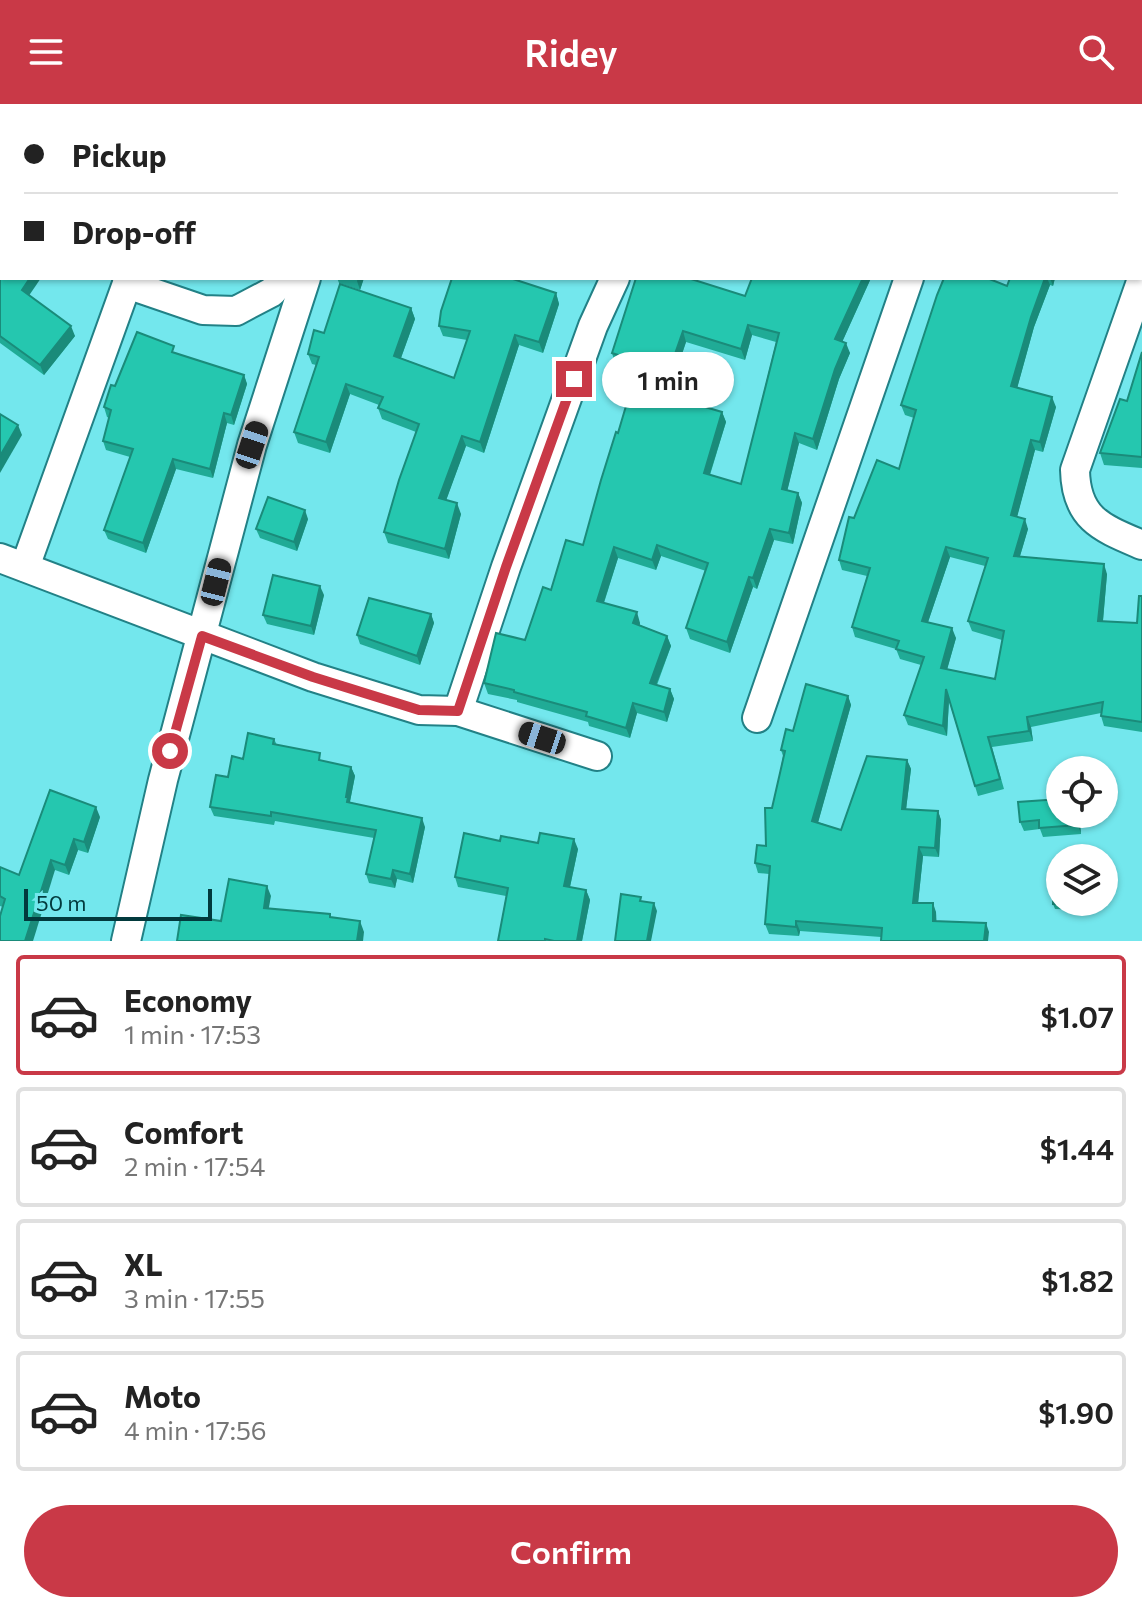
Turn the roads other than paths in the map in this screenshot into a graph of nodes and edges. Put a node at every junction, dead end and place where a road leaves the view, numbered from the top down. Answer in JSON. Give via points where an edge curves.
{"nodes":[{"id":1,"x":282,"y":280,"type":"edge"},
{"id":2,"x":305,"y":280,"type":"edge"},
{"id":3,"x":614,"y":280,"type":"edge"},
{"id":4,"x":908,"y":280,"type":"edge"},
{"id":5,"x":1142,"y":280,"type":"edge"},
{"id":6,"x":128,"y":281,"type":"edge"},
{"id":7,"x":1142,"y":545,"type":"edge"},
{"id":8,"x":12,"y":563,"type":"edge"},
{"id":9,"x":202,"y":636,"type":"junction"},
{"id":10,"x":458,"y":711,"type":"junction"},
{"id":11,"x":757,"y":718,"type":"dead end"},
{"id":12,"x":597,"y":756,"type":"dead end"},
{"id":13,"x":126,"y":941,"type":"edge"}],
"edges":[{"from":1,"to":6,"type":"street","via":[[272,292],[236,311],[203,310]]},
{"from":2,"to":9,"type":"street","via":[[252,445]]},
{"from":3,"to":10,"type":"street","via":[[593,326]]},
{"from":4,"to":11,"type":"street"},
{"from":5,"to":7,"type":"street","via":[[1075,470],[1086,513],[1103,529]]},
{"from":6,"to":8,"type":"street"},
{"from":8,"to":9,"type":"street"},
{"from":9,"to":10,"type":"street","via":[[419,710]]},
{"from":9,"to":13,"type":"street"},
{"from":10,"to":12,"type":"street"}]}
